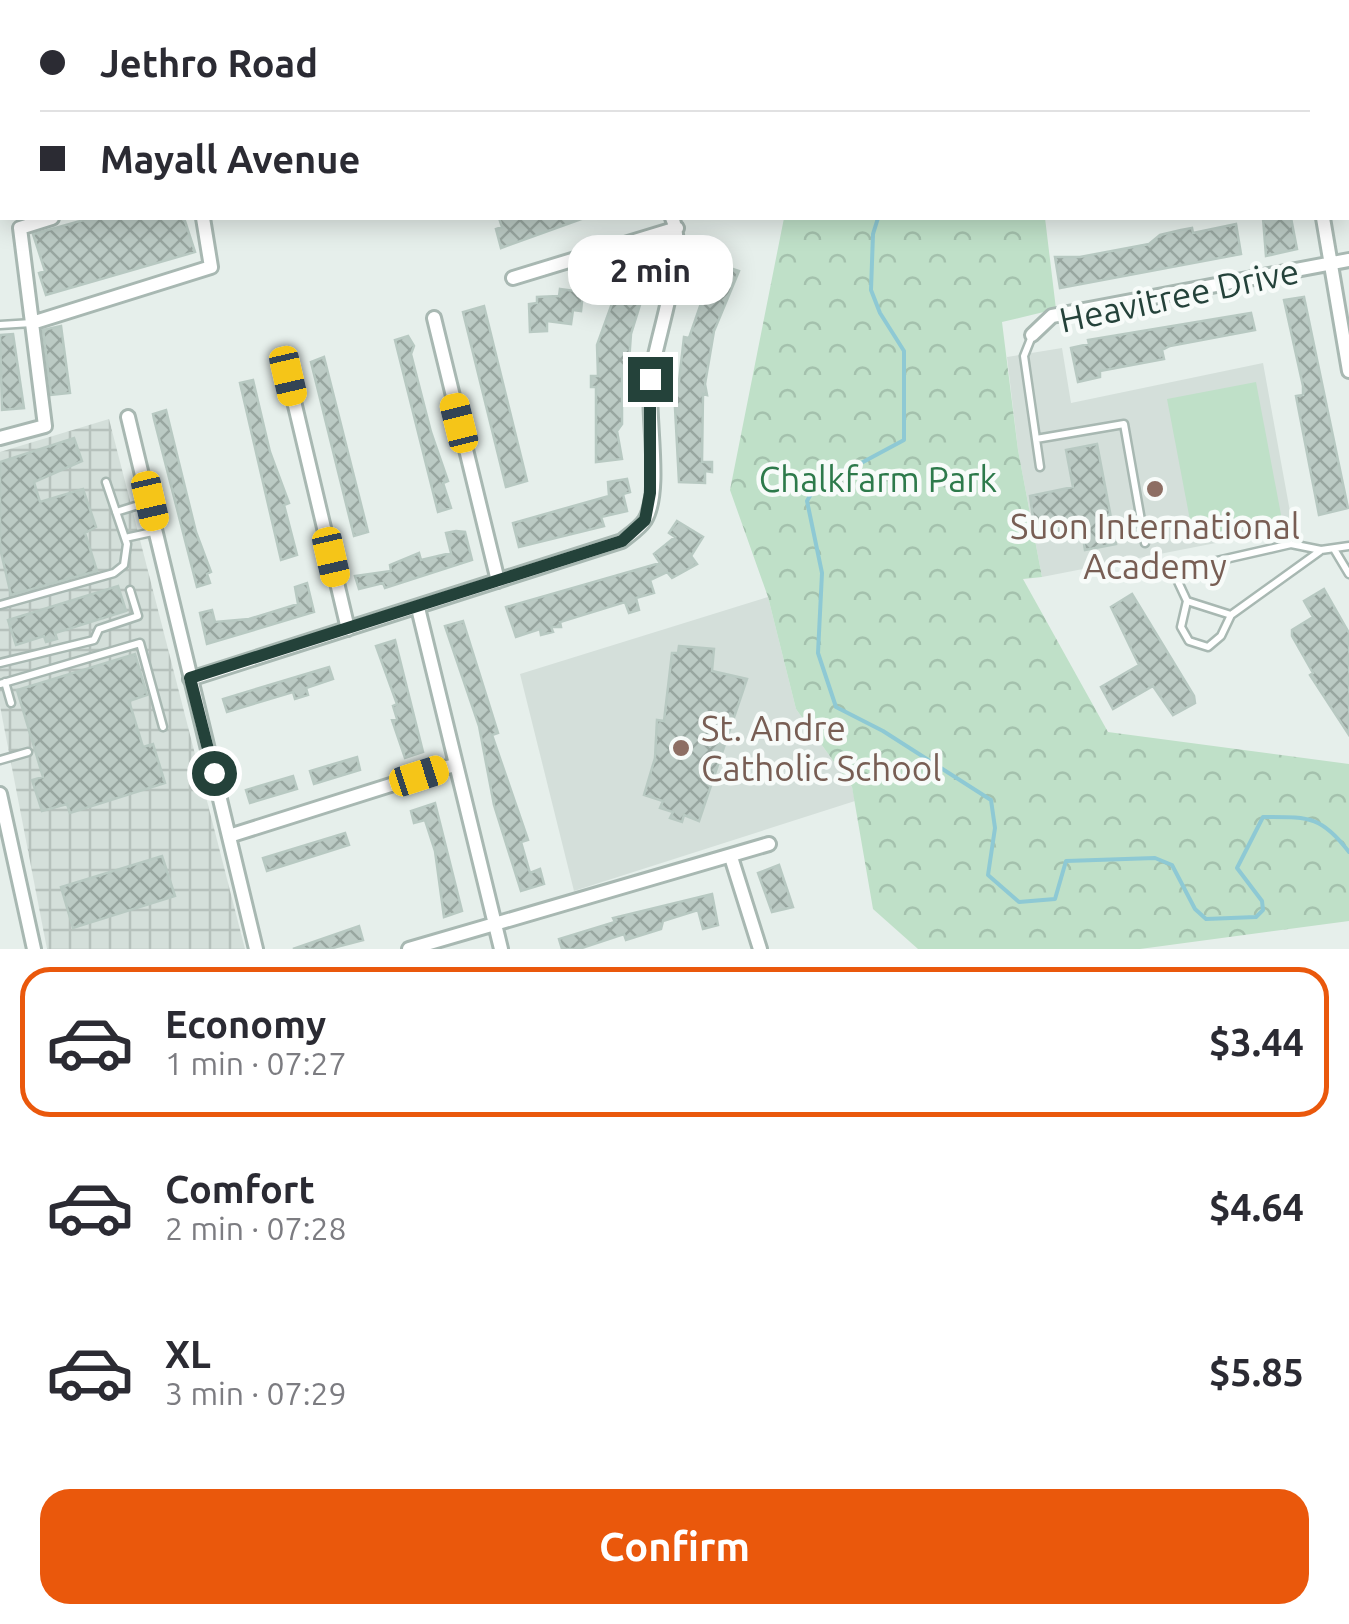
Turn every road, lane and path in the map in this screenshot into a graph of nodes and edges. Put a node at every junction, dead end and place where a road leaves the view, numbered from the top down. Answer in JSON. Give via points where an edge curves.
{"nodes":[{"id":1,"x":46,"y":220,"type":"edge"},
{"id":2,"x":203,"y":220,"type":"edge"},
{"id":3,"x":1322,"y":220,"type":"edge"},
{"id":4,"x":674,"y":223,"type":"edge"},
{"id":5,"x":1349,"y":260,"type":"edge"},
{"id":6,"x":1331,"y":264,"type":"junction"},
{"id":7,"x":513,"y":278,"type":"dead end"},
{"id":8,"x":434,"y":318,"type":"dead end"},
{"id":9,"x":32,"y":323,"type":"junction"},
{"id":10,"x":0,"y":325,"type":"edge"},
{"id":11,"x":1032,"y":335,"type":"joint"},
{"id":12,"x":1349,"y":371,"type":"edge"},
{"id":13,"x":288,"y":376,"type":"dead end"},
{"id":14,"x":128,"y":417,"type":"dead end"},
{"id":15,"x":0,"y":438,"type":"edge"},
{"id":16,"x":1036,"y":439,"type":"junction"},
{"id":17,"x":1040,"y":468,"type":"dead end"},
{"id":18,"x":106,"y":482,"type":"dead end"},
{"id":19,"x":150,"y":501,"type":"junction"},
{"id":20,"x":116,"y":512,"type":"junction"},
{"id":21,"x":158,"y":531,"type":"junction"},
{"id":22,"x":125,"y":538,"type":"junction"},
{"id":23,"x":1146,"y":543,"type":"dead end"},
{"id":24,"x":1349,"y":546,"type":"edge"},
{"id":25,"x":1334,"y":549,"type":"junction"},
{"id":26,"x":1321,"y":550,"type":"junction"},
{"id":27,"x":1173,"y":571,"type":"junction"},
{"id":28,"x":1349,"y":574,"type":"edge"},
{"id":29,"x":1151,"y":576,"type":"dead end"},
{"id":30,"x":498,"y":582,"type":"junction"},
{"id":31,"x":130,"y":590,"type":"dead end"},
{"id":32,"x":1187,"y":601,"type":"junction"},
{"id":33,"x":0,"y":605,"type":"edge"},
{"id":34,"x":418,"y":608,"type":"junction"},
{"id":35,"x":1231,"y":615,"type":"junction"},
{"id":36,"x":348,"y":630,"type":"junction"},
{"id":37,"x":0,"y":663,"type":"edge"},
{"id":38,"x":190,"y":678,"type":"junction"},
{"id":39,"x":3,"y":683,"type":"edge"},
{"id":40,"x":11,"y":703,"type":"dead end"},
{"id":41,"x":162,"y":726,"type":"dead end"},
{"id":42,"x":28,"y":752,"type":"dead end"},
{"id":43,"x":0,"y":760,"type":"edge"},
{"id":44,"x":454,"y":765,"type":"junction"},
{"id":45,"x":0,"y":794,"type":"edge"},
{"id":46,"x":229,"y":836,"type":"junction"},
{"id":47,"x":768,"y":844,"type":"dead end"},
{"id":48,"x":731,"y":857,"type":"junction"},
{"id":49,"x":494,"y":922,"type":"junction"},
{"id":50,"x":34,"y":949,"type":"edge"},
{"id":51,"x":256,"y":949,"type":"edge"},
{"id":52,"x":409,"y":949,"type":"edge"},
{"id":53,"x":502,"y":949,"type":"edge"},
{"id":54,"x":760,"y":949,"type":"edge"}],
"edges":[{"from":1,"to":9,"type":"street","via":[[20,228]]},
{"from":2,"to":9,"type":"street","via":[[211,266]]},
{"from":3,"to":6,"type":"street"},
{"from":4,"to":7,"type":"street"},
{"from":4,"to":30,"type":"street","via":[[676,270],[650,379],[645,520],[622,541]]},
{"from":5,"to":6,"type":"street","name":"Heavitree Drive"},
{"from":6,"to":11,"type":"street","name":"Heavitree Drive","via":[[1052,316]]},
{"from":6,"to":12,"type":"street"},
{"from":8,"to":30,"type":"street"},
{"from":9,"to":10,"type":"lane"},
{"from":9,"to":15,"type":"street","via":[[45,426]]},
{"from":11,"to":16,"type":"lane","via":[[1024,356]]},
{"from":13,"to":36,"type":"street"},
{"from":14,"to":19,"type":"street"},
{"from":16,"to":17,"type":"lane"},
{"from":16,"to":23,"type":"lane","via":[[1124,424]]},
{"from":18,"to":20,"type":"lane"},
{"from":19,"to":20,"type":"lane"},
{"from":19,"to":21,"type":"street"},
{"from":20,"to":22,"type":"lane"},
{"from":21,"to":22,"type":"lane"},
{"from":21,"to":38,"type":"street"},
{"from":22,"to":33,"type":"lane","via":[[124,565],[114,574]]},
{"from":24,"to":25,"type":"lane"},
{"from":25,"to":26,"type":"lane"},
{"from":25,"to":28,"type":"lane"},
{"from":26,"to":27,"type":"lane","via":[[1292,544]]},
{"from":26,"to":35,"type":"lane"},
{"from":27,"to":29,"type":"lane"},
{"from":27,"to":32,"type":"lane"},
{"from":30,"to":34,"type":"street"},
{"from":31,"to":37,"type":"lane","via":[[138,616],[99,630],[94,640]]},
{"from":32,"to":35,"type":"lane"},
{"from":32,"to":35,"type":"lane","via":[[1181,627],[1188,641],[1208,647]]},
{"from":34,"to":36,"type":"street"},
{"from":34,"to":44,"type":"street"},
{"from":36,"to":38,"type":"street"},
{"from":38,"to":46,"type":"street"},
{"from":39,"to":40,"type":"lane"},
{"from":39,"to":41,"type":"lane","via":[[140,643]]},
{"from":42,"to":43,"type":"lane"},
{"from":44,"to":46,"type":"street"},
{"from":44,"to":49,"type":"street"},
{"from":45,"to":50,"type":"street"},
{"from":46,"to":51,"type":"street"},
{"from":47,"to":48,"type":"street"},
{"from":48,"to":49,"type":"street"},
{"from":48,"to":54,"type":"street"},
{"from":49,"to":52,"type":"street"},
{"from":49,"to":53,"type":"street"}]}
